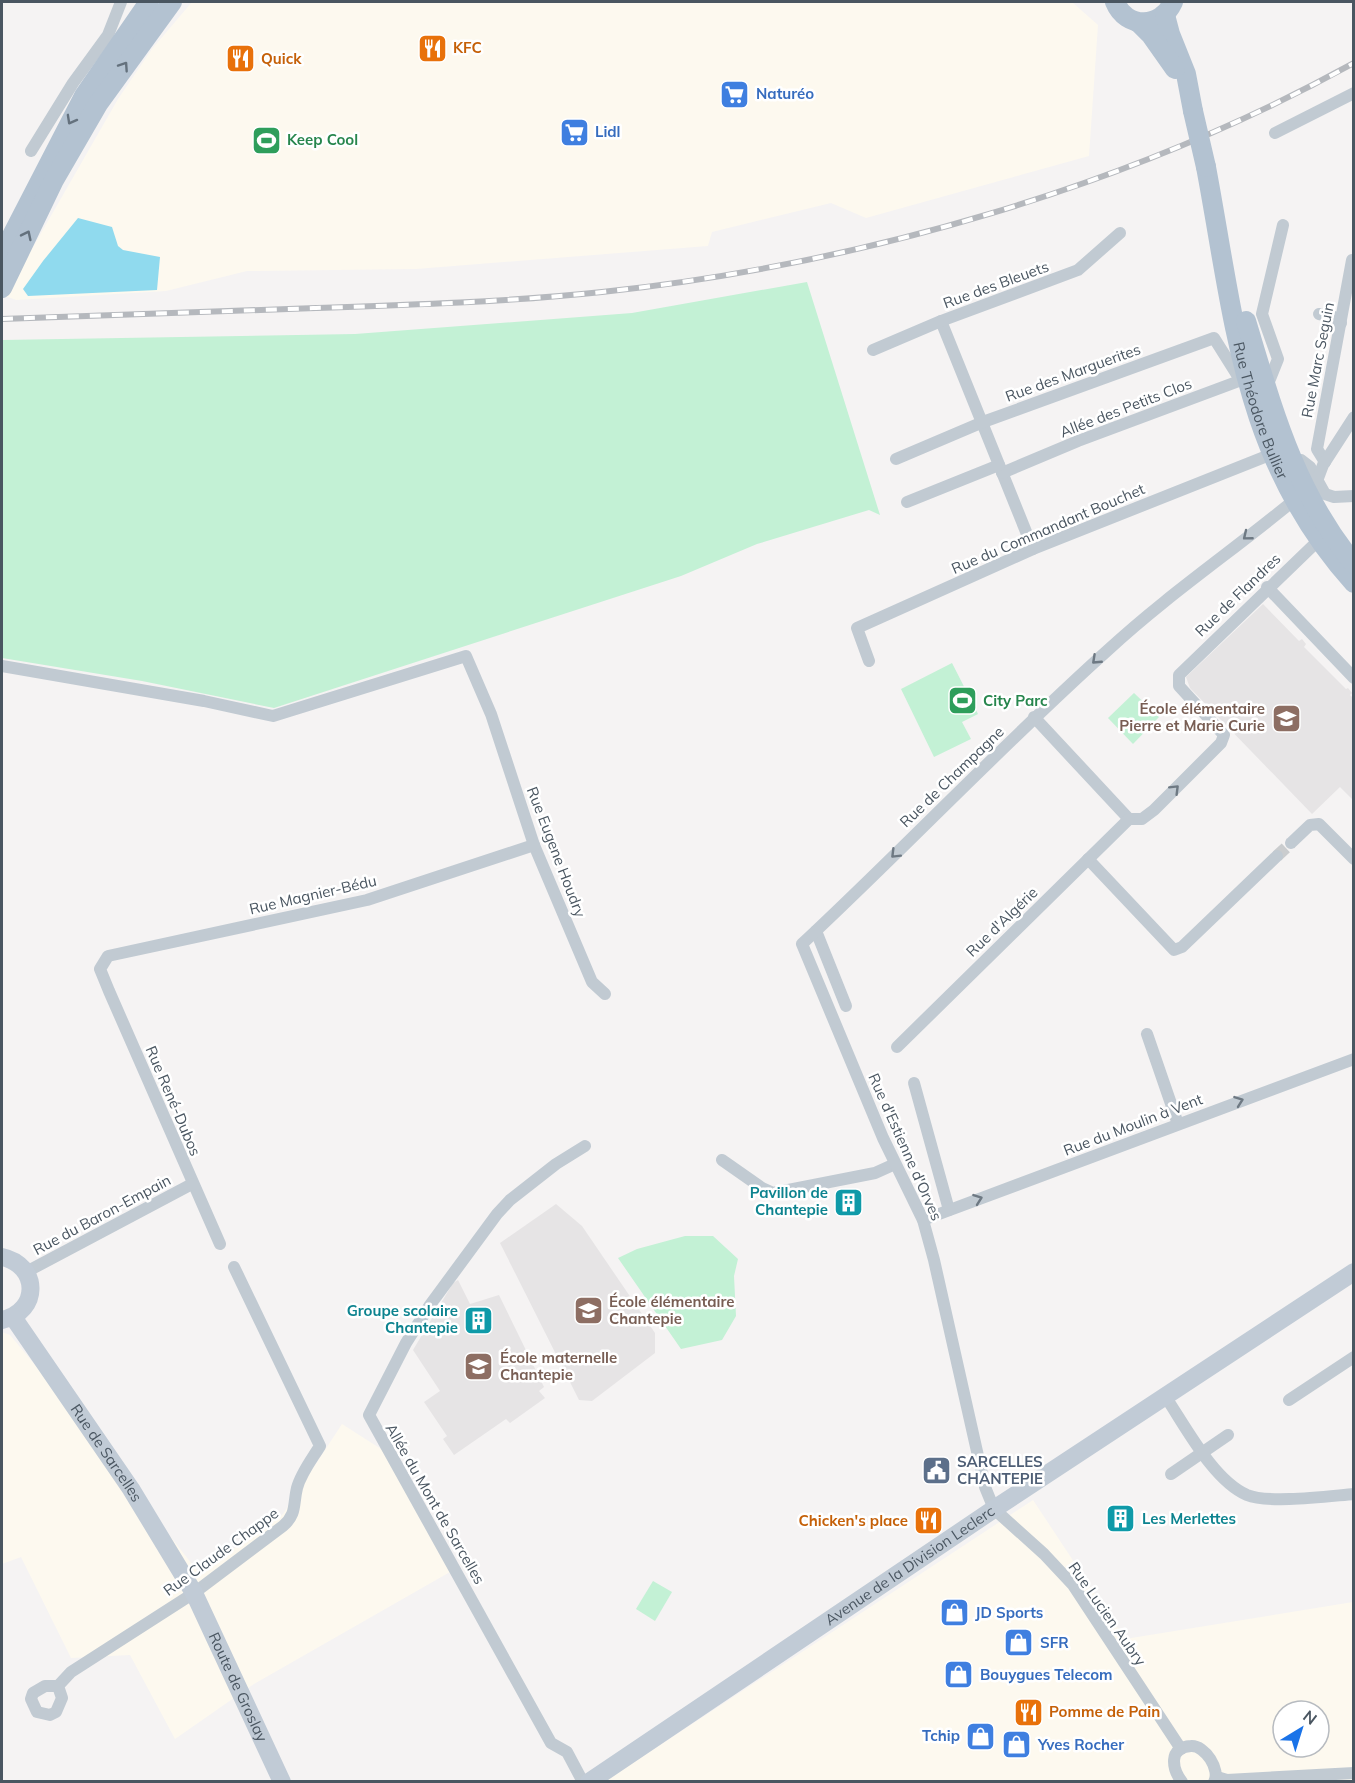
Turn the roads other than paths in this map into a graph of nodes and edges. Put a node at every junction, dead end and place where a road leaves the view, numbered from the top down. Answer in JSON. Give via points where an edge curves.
{"nodes":[{"id":1,"x":121,"y":2,"type":"edge"},
{"id":2,"x":149,"y":2,"type":"edge"},
{"id":3,"x":172,"y":2,"type":"edge"},
{"id":4,"x":1113,"y":2,"type":"edge"},
{"id":5,"x":1169,"y":8,"type":"edge"},
{"id":6,"x":1139,"y":23,"type":"junction"},
{"id":7,"x":1353,"y":93,"type":"edge"},
{"id":8,"x":1190,"y":102,"type":"junction"},
{"id":9,"x":1275,"y":133,"type":"dead end"},
{"id":10,"x":31,"y":151,"type":"dead end"},
{"id":11,"x":1283,"y":225,"type":"dead end"},
{"id":12,"x":1120,"y":233,"type":"dead end"},
{"id":13,"x":2,"y":255,"type":"edge"},
{"id":14,"x":1352,"y":260,"type":"edge"},
{"id":15,"x":2,"y":288,"type":"edge"},
{"id":16,"x":1319,"y":314,"type":"dead end"},
{"id":17,"x":941,"y":321,"type":"junction"},
{"id":18,"x":1341,"y":323,"type":"junction"},
{"id":19,"x":873,"y":350,"type":"dead end"},
{"id":20,"x":1251,"y":381,"type":"junction"},
{"id":21,"x":1353,"y":417,"type":"edge"},
{"id":22,"x":982,"y":422,"type":"junction"},
{"id":23,"x":896,"y":459,"type":"dead end"},
{"id":24,"x":1281,"y":459,"type":"junction"},
{"id":25,"x":1325,"y":462,"type":"junction"},
{"id":26,"x":1000,"y":469,"type":"junction"},
{"id":27,"x":1304,"y":490,"type":"junction"},
{"id":28,"x":1353,"y":496,"type":"edge"},
{"id":29,"x":907,"y":501,"type":"dead end"},
{"id":30,"x":1324,"y":535,"type":"junction"},
{"id":31,"x":1033,"y":549,"type":"junction"},
{"id":32,"x":1353,"y":564,"type":"edge"},
{"id":33,"x":1353,"y":584,"type":"edge"},
{"id":34,"x":1267,"y":587,"type":"junction"},
{"id":35,"x":869,"y":661,"type":"dead end"},
{"id":36,"x":2,"y":666,"type":"edge"},
{"id":37,"x":1353,"y":678,"type":"edge"},
{"id":38,"x":1034,"y":717,"type":"junction"},
{"id":39,"x":1129,"y":819,"type":"junction"},
{"id":40,"x":1291,"y":843,"type":"tunnel mouth"},
{"id":41,"x":534,"y":845,"type":"junction"},
{"id":42,"x":1276,"y":856,"type":"tunnel mouth"},
{"id":43,"x":1088,"y":859,"type":"junction"},
{"id":44,"x":1353,"y":859,"type":"edge"},
{"id":45,"x":816,"y":931,"type":"junction"},
{"id":46,"x":802,"y":944,"type":"joint"},
{"id":47,"x":100,"y":969,"type":"joint"},
{"id":48,"x":605,"y":994,"type":"dead end"},
{"id":49,"x":846,"y":1006,"type":"dead end"},
{"id":50,"x":1147,"y":1034,"type":"dead end"},
{"id":51,"x":897,"y":1047,"type":"dead end"},
{"id":52,"x":1353,"y":1059,"type":"edge"},
{"id":53,"x":914,"y":1083,"type":"dead end"},
{"id":54,"x":1179,"y":1124,"type":"junction"},
{"id":55,"x":585,"y":1146,"type":"dead end"},
{"id":56,"x":722,"y":1160,"type":"dead end"},
{"id":57,"x":895,"y":1164,"type":"junction"},
{"id":58,"x":192,"y":1184,"type":"junction"},
{"id":59,"x":949,"y":1210,"type":"junction"},
{"id":60,"x":923,"y":1220,"type":"junction"},
{"id":61,"x":220,"y":1244,"type":"dead end"},
{"id":62,"x":2,"y":1257,"type":"edge"},
{"id":63,"x":234,"y":1267,"type":"dead end"},
{"id":64,"x":26,"y":1272,"type":"junction"},
{"id":65,"x":1353,"y":1272,"type":"edge"},
{"id":66,"x":8,"y":1318,"type":"edge"},
{"id":67,"x":1353,"y":1357,"type":"edge"},
{"id":68,"x":1166,"y":1396,"type":"junction"},
{"id":69,"x":1289,"y":1400,"type":"dead end"},
{"id":70,"x":1228,"y":1435,"type":"dead end"},
{"id":71,"x":1203,"y":1452,"type":"junction"},
{"id":72,"x":1171,"y":1474,"type":"dead end"},
{"id":73,"x":1353,"y":1494,"type":"edge"},
{"id":74,"x":994,"y":1509,"type":"junction"},
{"id":75,"x":194,"y":1593,"type":"junction"},
{"id":76,"x":58,"y":1686,"type":"dead end"},
{"id":77,"x":1181,"y":1749,"type":"junction"},
{"id":78,"x":1353,"y":1773,"type":"edge"},
{"id":79,"x":1216,"y":1779,"type":"edge"},
{"id":80,"x":282,"y":1782,"type":"edge"},
{"id":81,"x":583,"y":1782,"type":"edge"},
{"id":82,"x":589,"y":1782,"type":"edge"},
{"id":83,"x":1182,"y":1782,"type":"edge"}],
"edges":[{"from":1,"to":10,"type":"street","via":[[108,35]]},
{"from":2,"to":13,"type":"main road","one_way":true,"via":[[84,96]]},
{"from":15,"to":3,"type":"main road","one_way":true,"via":[[54,180],[98,104]]},
{"from":4,"to":6,"type":"main road","name":"Rue Théodore Bullier","via":[[1125,17]]},
{"from":5,"to":6,"type":"main road","via":[[1157,20]]},
{"from":5,"to":8,"type":"main road","name":"Rue Théodore Bullier","via":[[1170,34],[1186,74]]},
{"from":6,"to":8,"type":"main road","name":"Rue Théodore Bullier","via":[[1162,50]]},
{"from":7,"to":9,"type":"street"},
{"from":8,"to":20,"type":"main road","name":"Rue Théodore Bullier","bridge":true},
{"from":11,"to":20,"type":"street","via":[[1262,314],[1278,359],[1270,379]]},
{"from":12,"to":17,"type":"street","name":"Rue des Bleuets","via":[[1078,270]]},
{"from":14,"to":18,"type":"street","name":"Rue Marc Seguin"},
{"from":16,"to":18,"type":"street"},
{"from":17,"to":19,"type":"street","name":"Rue des Bleuets"},
{"from":17,"to":22,"type":"street"},
{"from":18,"to":25,"type":"street","name":"Rue Marc Seguin","via":[[1317,449]]},
{"from":20,"to":22,"type":"street","name":"Rue des Marguerites","via":[[1214,338]]},
{"from":20,"to":24,"type":"main road","name":"Rue Théodore Bullier"},
{"from":20,"to":26,"type":"street","name":"Allée des Petits Clos"},
{"from":21,"to":25,"type":"street"},
{"from":22,"to":23,"type":"street","name":"Rue des Marguerites"},
{"from":22,"to":26,"type":"street"},
{"from":24,"to":27,"type":"main road","name":"Rue Théodore Bullier"},
{"from":24,"to":27,"type":"street","via":[[1305,462]]},
{"from":24,"to":31,"type":"street","name":"Rue du Commandant Bouchet"},
{"from":25,"to":27,"type":"street"},
{"from":26,"to":29,"type":"street","name":"Allée des Petits Clos"},
{"from":26,"to":31,"type":"street"},
{"from":27,"to":28,"type":"street"},
{"from":27,"to":30,"type":"main road","name":"Rue Théodore Bullier"},
{"from":27,"to":38,"type":"street","name":"Rue de Champagne","one_way":true,"via":[[1155,608]]},
{"from":30,"to":32,"type":"main road","name":"Rue Théodore Bullier"},
{"from":30,"to":33,"type":"main road","name":"Rue Théodore Bullier"},
{"from":30,"to":34,"type":"street","name":"Rue de Flandres"},
{"from":31,"to":35,"type":"street","name":"Rue du Commandant Bouchet","via":[[857,628]]},
{"from":34,"to":37,"type":"street"},
{"from":39,"to":34,"type":"street","name":"Rue de Flandres","one_way":true,"via":[[1142,819],[1154,810],[1221,743],[1224,735],[1179,686],[1179,675]]},
{"from":36,"to":41,"type":"street","name":"Rue Eugene Houdry","via":[[273,716],[466,656],[491,714]]},
{"from":38,"to":39,"type":"street"},
{"from":38,"to":45,"type":"street","name":"Rue de Champagne","one_way":true},
{"from":39,"to":43,"type":"street","name":"Rue d'Algérie"},
{"from":40,"to":44,"type":"street","via":[[1313,824],[1324,828]]},
{"from":41,"to":47,"type":"street","name":"Rue Magnier-Bédu","via":[[367,900],[108,956]]},
{"from":41,"to":48,"type":"street","name":"Rue Eugene Houdry","via":[[592,982]]},
{"from":42,"to":43,"type":"street","via":[[1182,947],[1174,950]]},
{"from":43,"to":51,"type":"street","name":"Rue d'Algérie"},
{"from":45,"to":46,"type":"street","name":"Rue de Champagne"},
{"from":45,"to":49,"type":"street"},
{"from":46,"to":57,"type":"street","name":"Rue d'Estienne d'Orves"},
{"from":47,"to":58,"type":"street","name":"Rue René-Dubos"},
{"from":50,"to":54,"type":"street"},
{"from":54,"to":52,"type":"street","name":"Rue du Moulin à Vent","one_way":true},
{"from":53,"to":59,"type":"street"},
{"from":59,"to":54,"type":"street","name":"Rue du Moulin à Vent","one_way":true},
{"from":55,"to":81,"type":"street","name":"Allée du Mont de Sarcelles","via":[[548,1170],[497,1214],[430,1305],[369,1415],[551,1743],[567,1752]]},
{"from":56,"to":57,"type":"street","via":[[773,1193],[875,1173]]},
{"from":57,"to":60,"type":"street","name":"Rue d'Estienne d'Orves"},
{"from":58,"to":61,"type":"street","name":"Rue René-Dubos"},
{"from":58,"to":64,"type":"street","name":"Rue du Baron-Empain"},
{"from":59,"to":60,"type":"street","name":"Rue du Moulin à Vent"},
{"from":60,"to":74,"type":"street","name":"Rue d'Estienne d'Orves","via":[[985,1487]]},
{"from":62,"to":64,"type":"main road","via":[[12,1259]]},
{"from":63,"to":75,"type":"street","name":"Rue Claude Chappe","via":[[320,1446],[297,1488],[291,1519]]},
{"from":64,"to":66,"type":"main road","via":[[31,1293],[22,1311]]},
{"from":65,"to":68,"type":"main road","name":"Avenue de la Division Leclerc"},
{"from":66,"to":75,"type":"main road","name":"Rue de Sarcelles","via":[[131,1489]]},
{"from":67,"to":69,"type":"street"},
{"from":68,"to":71,"type":"street"},
{"from":68,"to":74,"type":"main road","name":"Avenue de la Division Leclerc"},
{"from":70,"to":71,"type":"street"},
{"from":71,"to":72,"type":"street"},
{"from":71,"to":73,"type":"street","via":[[1228,1484],[1249,1496]]},
{"from":74,"to":77,"type":"street","name":"Rue Lucien Aubry","via":[[1072,1585]]},
{"from":74,"to":82,"type":"main road","name":"Avenue de la Division Leclerc"},
{"from":75,"to":76,"type":"street","name":"Rue Claude Chappe","via":[[71,1672]]},
{"from":75,"to":80,"type":"main road","name":"Route de Groslay"},
{"from":77,"to":79,"type":"street","via":[[1199,1748],[1215,1767]]},
{"from":77,"to":83,"type":"street","via":[[1173,1761],[1174,1771]]},
{"from":78,"to":79,"type":"street"}]}
